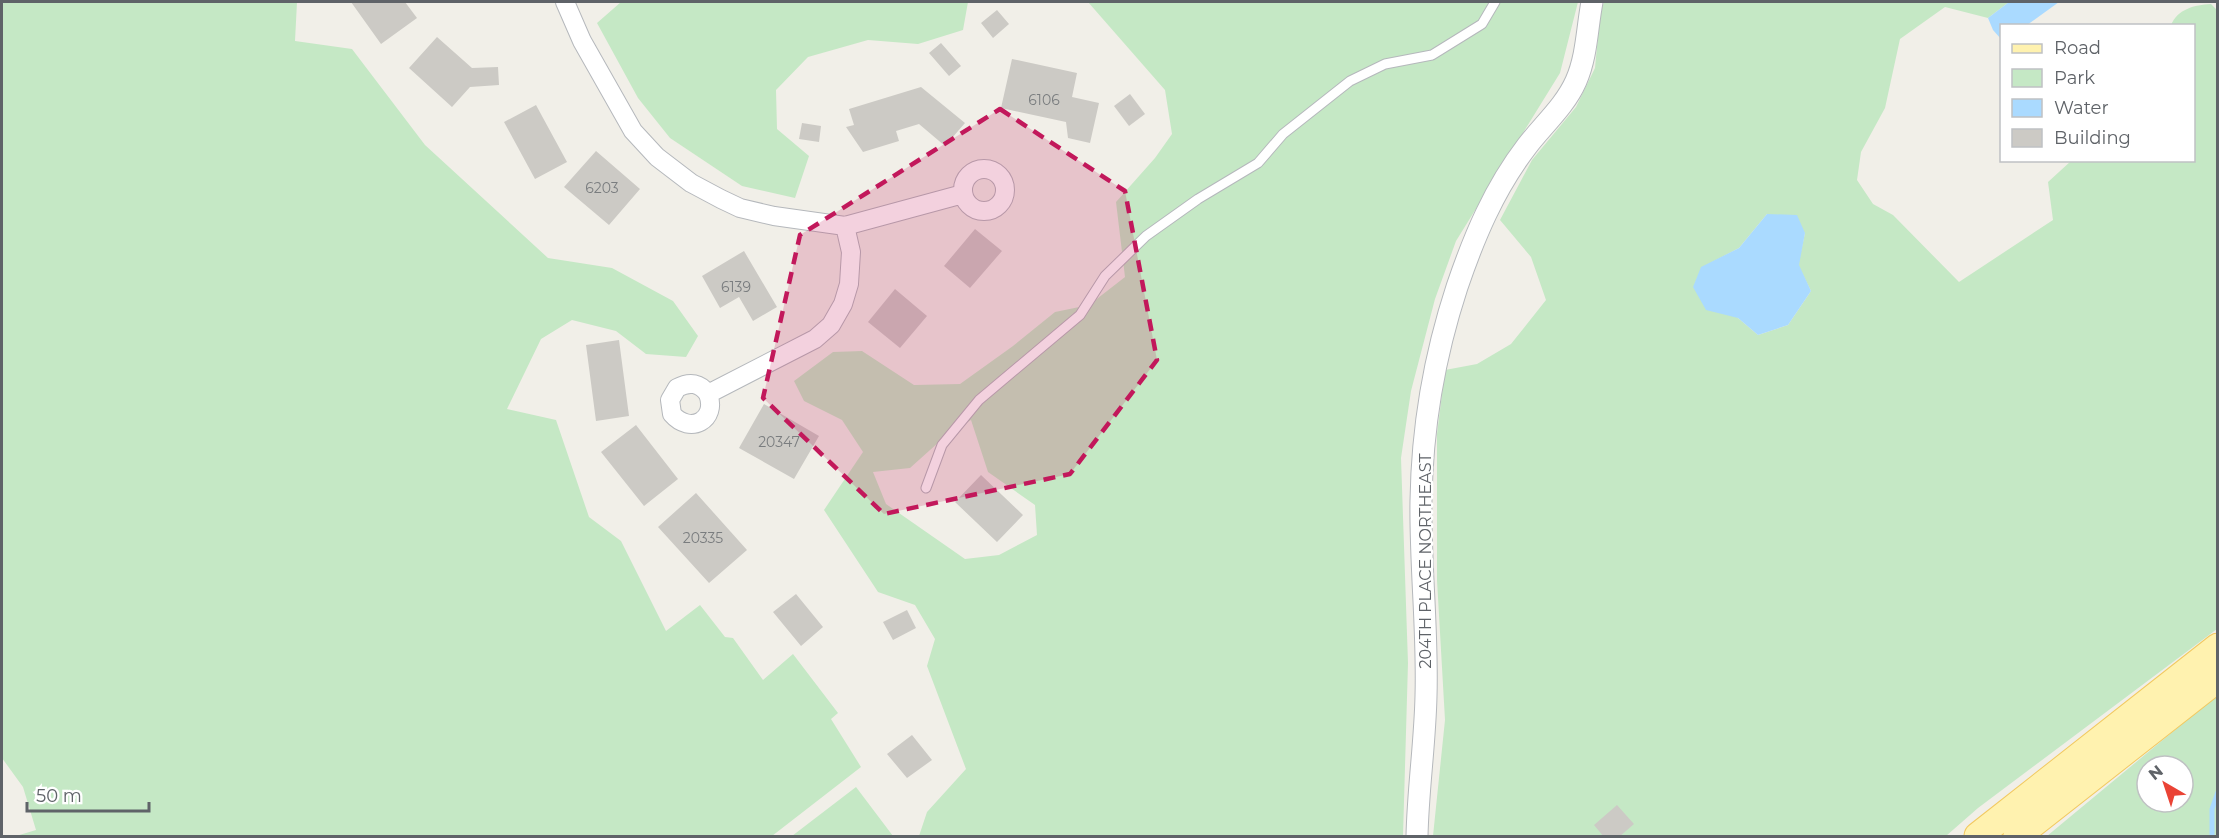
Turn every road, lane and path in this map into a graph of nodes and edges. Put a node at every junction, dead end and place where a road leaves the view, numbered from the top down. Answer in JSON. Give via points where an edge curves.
{"nodes":[{"id":1,"x":565,"y":2,"type":"edge"},
{"id":2,"x":1495,"y":2,"type":"edge"},
{"id":3,"x":1592,"y":2,"type":"edge"},
{"id":4,"x":963,"y":194,"type":"dead end"},
{"id":5,"x":845,"y":226,"type":"junction"},
{"id":6,"x":708,"y":394,"type":"dead end"},
{"id":7,"x":926,"y":488,"type":"dead end"},
{"id":8,"x":2214,"y":660,"type":"edge"},
{"id":9,"x":1418,"y":837,"type":"edge"},
{"id":10,"x":1978,"y":837,"type":"edge"},
{"id":11,"x":2017,"y":837,"type":"edge"}],
"edges":[{"from":1,"to":5,"type":"street","via":[[614,100],[633,131],[657,157],[691,183],[740,208]]},
{"from":2,"to":7,"type":"lane","via":[[1482,24],[1432,55],[1385,64],[1350,81],[1283,134],[1258,163],[1146,236],[1105,276],[1080,315],[979,400],[942,445]]},
{"from":3,"to":9,"type":"street","name":"204TH PLACE NORTHEAST","via":[[1576,82],[1504,179],[1475,234],[1436,358],[1425,432],[1421,502],[1426,697]]},
{"from":4,"to":5,"type":"street"},
{"from":5,"to":6,"type":"street","via":[[851,252],[849,284],[831,325],[814,339]]},
{"from":8,"to":10,"type":"main road"},
{"from":8,"to":11,"type":"main road"}]}
